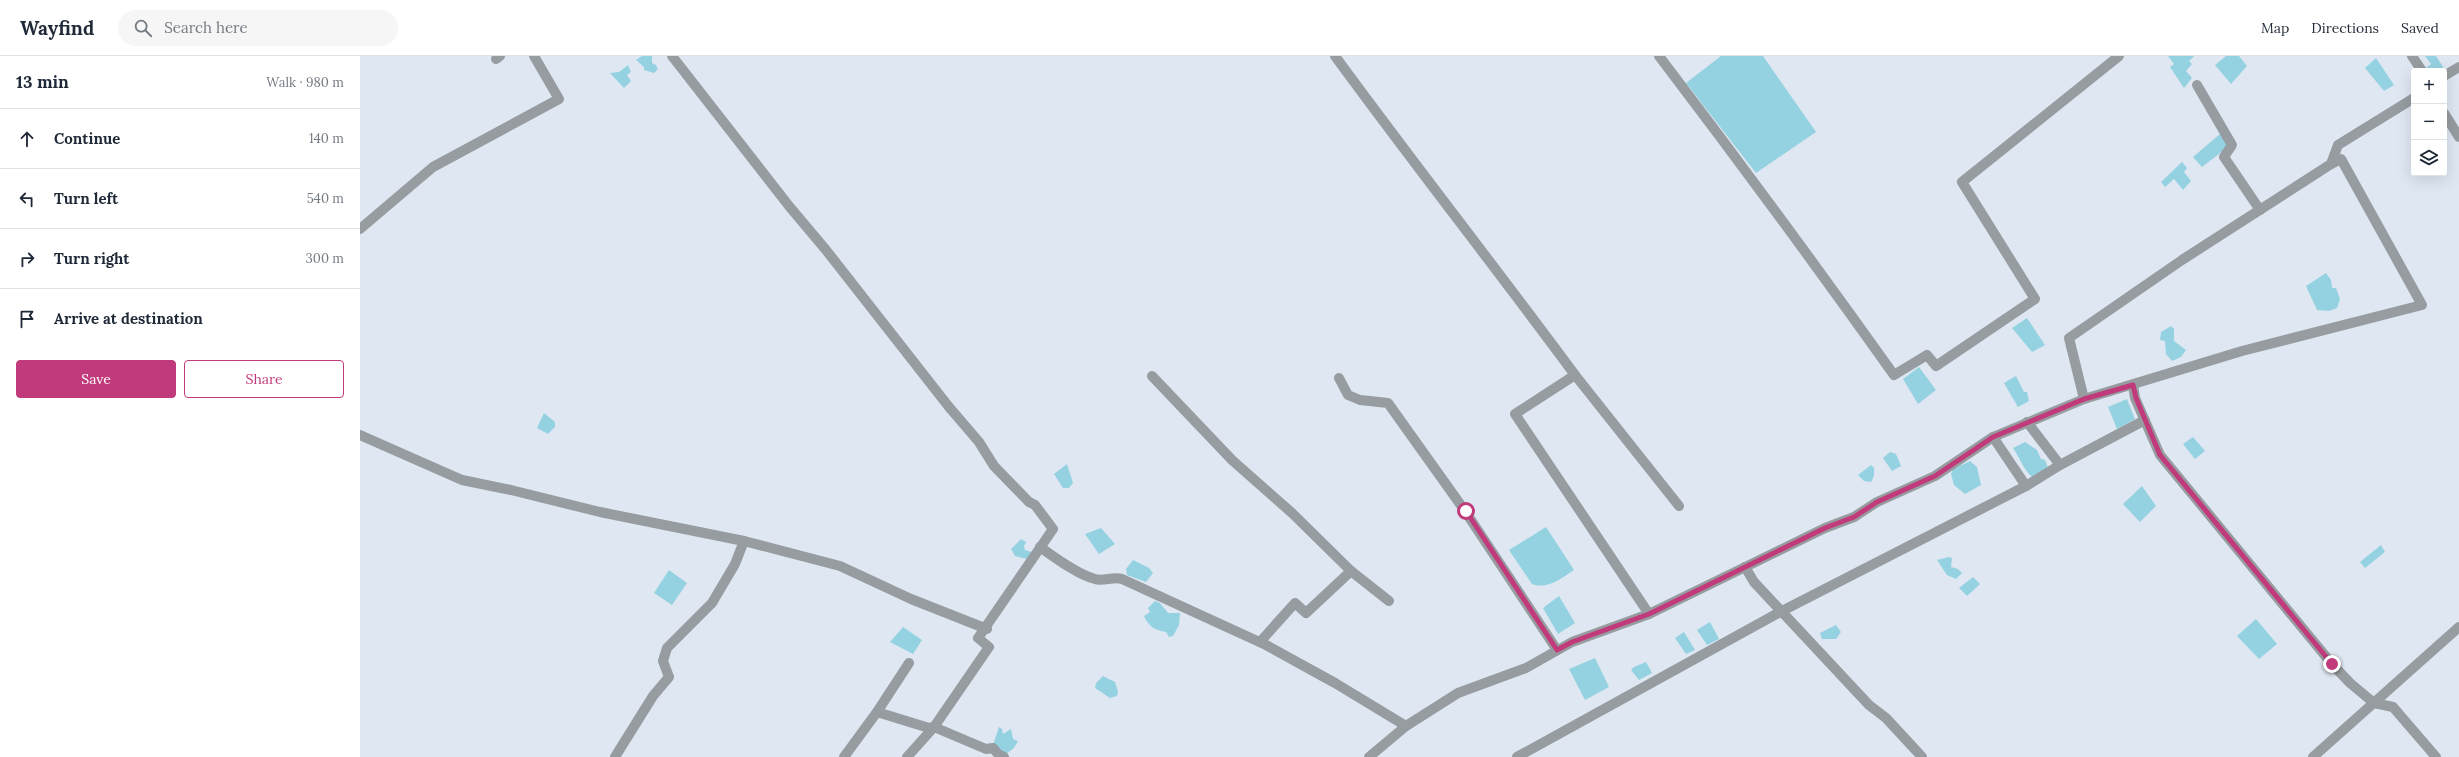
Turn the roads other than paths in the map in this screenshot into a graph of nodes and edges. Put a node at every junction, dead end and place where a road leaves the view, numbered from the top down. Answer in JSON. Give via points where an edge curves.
{"nodes":[{"id":1,"x":534,"y":56,"type":"edge"},
{"id":2,"x":672,"y":56,"type":"edge"},
{"id":3,"x":1335,"y":56,"type":"edge"},
{"id":4,"x":1659,"y":56,"type":"edge"},
{"id":5,"x":2119,"y":56,"type":"edge"},
{"id":6,"x":2412,"y":56,"type":"edge"},
{"id":7,"x":2459,"y":67,"type":"edge"},
{"id":8,"x":2420,"y":68,"type":"edge"},
{"id":9,"x":2447,"y":74,"type":"edge"},
{"id":10,"x":2197,"y":85,"type":"dead end"},
{"id":11,"x":2411,"y":100,"type":"edge"},
{"id":12,"x":2447,"y":118,"type":"edge"},
{"id":13,"x":2459,"y":137,"type":"edge"},
{"id":14,"x":2331,"y":164,"type":"junction"},
{"id":15,"x":2260,"y":210,"type":"junction"},
{"id":16,"x":360,"y":229,"type":"edge"},
{"id":17,"x":1152,"y":376,"type":"dead end"},
{"id":18,"x":1575,"y":376,"type":"junction"},
{"id":19,"x":1339,"y":378,"type":"dead end"},
{"id":20,"x":2133,"y":385,"type":"junction"},
{"id":21,"x":2084,"y":399,"type":"junction"},
{"id":22,"x":2145,"y":420,"type":"junction"},
{"id":23,"x":2027,"y":422,"type":"junction"},
{"id":24,"x":361,"y":436,"type":"edge"},
{"id":25,"x":1993,"y":437,"type":"junction"},
{"id":26,"x":2060,"y":465,"type":"junction"},
{"id":27,"x":2026,"y":486,"type":"junction"},
{"id":28,"x":1679,"y":506,"type":"dead end"},
{"id":29,"x":744,"y":540,"type":"junction"},
{"id":30,"x":1040,"y":547,"type":"junction"},
{"id":31,"x":1745,"y":567,"type":"junction"},
{"id":32,"x":1351,"y":571,"type":"junction"},
{"id":33,"x":1389,"y":601,"type":"dead end"},
{"id":34,"x":1782,"y":611,"type":"junction"},
{"id":35,"x":1649,"y":614,"type":"junction"},
{"id":36,"x":2459,"y":627,"type":"edge"},
{"id":37,"x":987,"y":629,"type":"junction"},
{"id":38,"x":1260,"y":642,"type":"junction"},
{"id":39,"x":1557,"y":650,"type":"junction"},
{"id":40,"x":909,"y":664,"type":"dead end"},
{"id":41,"x":2374,"y":703,"type":"junction"},
{"id":42,"x":876,"y":712,"type":"junction"},
{"id":43,"x":1406,"y":726,"type":"junction"},
{"id":44,"x":934,"y":727,"type":"junction"},
{"id":45,"x":615,"y":757,"type":"edge"},
{"id":46,"x":844,"y":757,"type":"edge"},
{"id":47,"x":907,"y":757,"type":"edge"},
{"id":48,"x":1004,"y":757,"type":"edge"},
{"id":49,"x":1369,"y":757,"type":"edge"},
{"id":50,"x":1518,"y":757,"type":"edge"},
{"id":51,"x":1922,"y":757,"type":"edge"},
{"id":52,"x":2313,"y":757,"type":"edge"},
{"id":53,"x":2436,"y":757,"type":"edge"}],
"edges":[{"from":1,"to":16,"type":"street","via":[[559,99],[433,167]]},
{"from":2,"to":30,"type":"street","via":[[979,442],[994,466],[1035,505],[1053,529]]},
{"from":3,"to":18,"type":"street"},
{"from":4,"to":5,"type":"street","via":[[1746,169],[1894,375],[1926,355],[1936,366],[2035,299],[1962,182]]},
{"from":6,"to":8,"type":"street"},
{"from":7,"to":9,"type":"street"},
{"from":10,"to":15,"type":"street","via":[[2232,145],[2224,157]]},
{"from":11,"to":14,"type":"street","via":[[2338,145]]},
{"from":12,"to":13,"type":"street"},
{"from":14,"to":15,"type":"street"},
{"from":14,"to":20,"type":"street","via":[[2341,159],[2422,305],[2242,351]]},
{"from":15,"to":21,"type":"street","via":[[2069,338]]},
{"from":17,"to":32,"type":"street","via":[[1232,460],[1292,513]]},
{"from":18,"to":28,"type":"street"},
{"from":18,"to":35,"type":"street","via":[[1514,414]]},
{"from":19,"to":39,"type":"street","via":[[1348,395],[1360,400],[1388,403],[1466,511]]},
{"from":20,"to":21,"type":"street"},
{"from":20,"to":22,"type":"street"},
{"from":21,"to":23,"type":"street"},
{"from":22,"to":26,"type":"street"},
{"from":22,"to":41,"type":"street","via":[[2160,455],[2332,664]]},
{"from":23,"to":25,"type":"street"},
{"from":23,"to":26,"type":"street"},
{"from":24,"to":29,"type":"street","via":[[462,480],[600,512]]},
{"from":25,"to":27,"type":"street"},
{"from":25,"to":31,"type":"street","via":[[1935,476]]},
{"from":26,"to":27,"type":"street"},
{"from":27,"to":34,"type":"street"},
{"from":29,"to":37,"type":"street","via":[[840,566]]},
{"from":29,"to":45,"type":"street","via":[[735,564],[712,603],[666,648],[663,662],[669,677],[653,696]]},
{"from":30,"to":37,"type":"street"},
{"from":30,"to":38,"type":"street","via":[[1054,558],[1095,580],[1115,577],[1122,579]]},
{"from":31,"to":34,"type":"street","via":[[1754,582]]},
{"from":31,"to":35,"type":"street"},
{"from":32,"to":33,"type":"street"},
{"from":32,"to":38,"type":"street","via":[[1306,613],[1295,603]]},
{"from":34,"to":50,"type":"street"},
{"from":34,"to":51,"type":"street","via":[[1869,705],[1886,718]]},
{"from":35,"to":39,"type":"street"},
{"from":36,"to":41,"type":"street"},
{"from":37,"to":44,"type":"street","via":[[978,638],[989,647]]},
{"from":38,"to":43,"type":"street"},
{"from":39,"to":43,"type":"street","via":[[1526,668],[1458,693]]},
{"from":40,"to":42,"type":"street"},
{"from":41,"to":52,"type":"street"},
{"from":41,"to":53,"type":"street","via":[[2393,707]]},
{"from":42,"to":44,"type":"street"},
{"from":42,"to":46,"type":"street"},
{"from":43,"to":49,"type":"street"},
{"from":44,"to":47,"type":"street"},
{"from":44,"to":48,"type":"street","via":[[986,748],[993,748]]}]}
